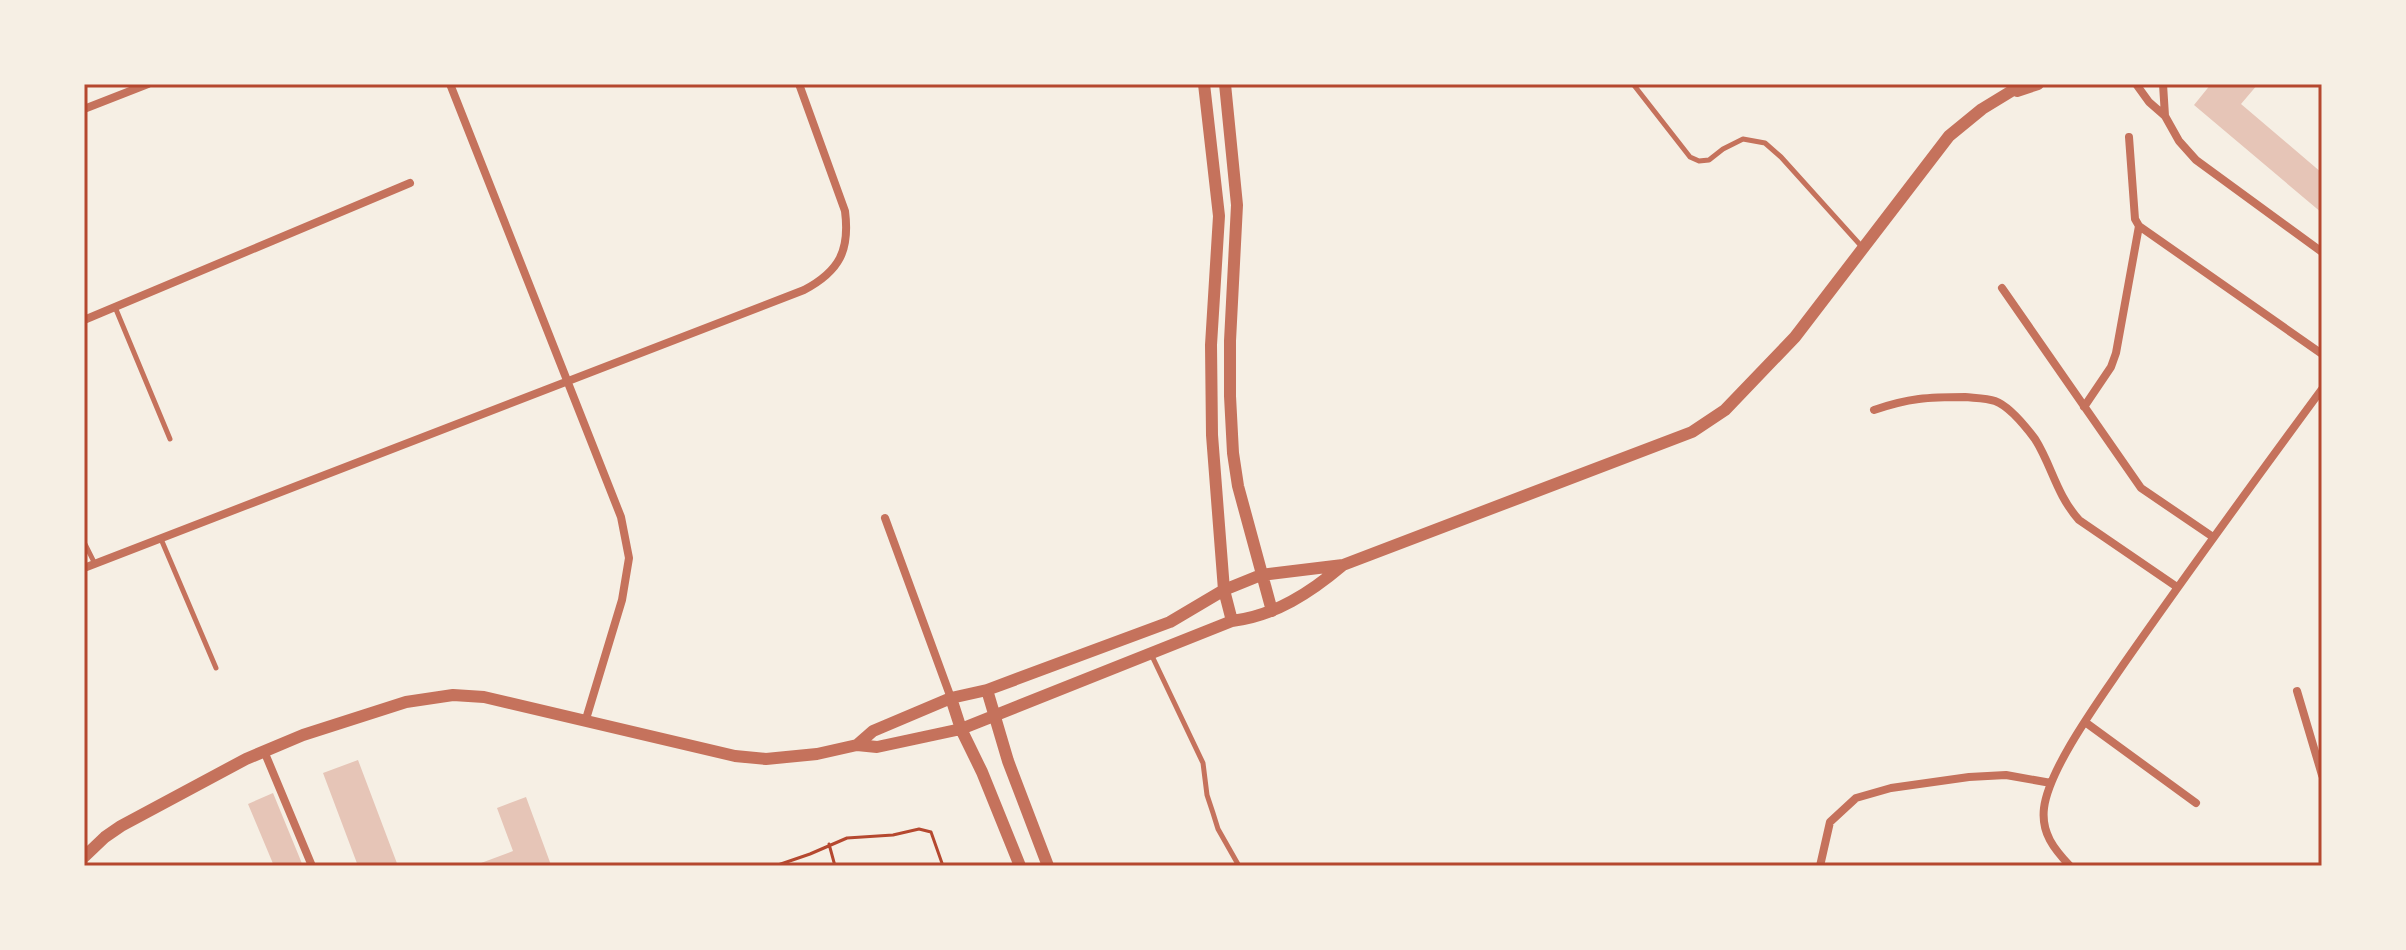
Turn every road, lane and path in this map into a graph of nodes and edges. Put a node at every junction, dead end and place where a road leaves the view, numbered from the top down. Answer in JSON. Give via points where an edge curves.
{"nodes":[{"id":1,"x":148,"y":84,"type":"edge"},
{"id":2,"x":450,"y":84,"type":"edge"},
{"id":3,"x":799,"y":84,"type":"edge"},
{"id":4,"x":1204,"y":84,"type":"edge"},
{"id":5,"x":1225,"y":84,"type":"edge"},
{"id":6,"x":1633,"y":84,"type":"edge"},
{"id":7,"x":2023,"y":84,"type":"edge"},
{"id":8,"x":2038,"y":84,"type":"edge"},
{"id":9,"x":2136,"y":84,"type":"edge"},
{"id":10,"x":2163,"y":84,"type":"edge"},
{"id":11,"x":2010,"y":93,"type":"junction"},
{"id":12,"x":84,"y":109,"type":"edge"},
{"id":13,"x":2165,"y":116,"type":"junction"},
{"id":14,"x":2129,"y":137,"type":"dead end"},
{"id":15,"x":410,"y":183,"type":"dead end"},
{"id":16,"x":2139,"y":226,"type":"junction"},
{"id":17,"x":1863,"y":248,"type":"junction"},
{"id":18,"x":2322,"y":252,"type":"edge"},
{"id":19,"x":2002,"y":288,"type":"dead end"},
{"id":20,"x":115,"y":307,"type":"junction"},
{"id":21,"x":84,"y":320,"type":"edge"},
{"id":22,"x":2322,"y":354,"type":"edge"},
{"id":23,"x":568,"y":381,"type":"junction"},
{"id":24,"x":2322,"y":389,"type":"edge"},
{"id":25,"x":2084,"y":407,"type":"junction"},
{"id":26,"x":1874,"y":410,"type":"dead end"},
{"id":27,"x":170,"y":439,"type":"dead end"},
{"id":28,"x":885,"y":518,"type":"dead end"},
{"id":29,"x":2213,"y":537,"type":"junction"},
{"id":30,"x":161,"y":538,"type":"junction"},
{"id":31,"x":84,"y":542,"type":"edge"},
{"id":32,"x":95,"y":564,"type":"junction"},
{"id":33,"x":1343,"y":565,"type":"junction"},
{"id":34,"x":84,"y":568,"type":"edge"},
{"id":35,"x":1261,"y":575,"type":"junction"},
{"id":36,"x":2177,"y":587,"type":"junction"},
{"id":37,"x":1224,"y":590,"type":"junction"},
{"id":38,"x":1272,"y":611,"type":"junction"},
{"id":39,"x":1232,"y":621,"type":"junction"},
{"id":40,"x":1151,"y":655,"type":"junction"},
{"id":41,"x":216,"y":668,"type":"dead end"},
{"id":42,"x":987,"y":690,"type":"junction"},
{"id":43,"x":2297,"y":691,"type":"dead end"},
{"id":44,"x":951,"y":698,"type":"junction"},
{"id":45,"x":996,"y":716,"type":"junction"},
{"id":46,"x":586,"y":719,"type":"junction"},
{"id":47,"x":2085,"y":722,"type":"junction"},
{"id":48,"x":961,"y":729,"type":"junction"},
{"id":49,"x":857,"y":745,"type":"junction"},
{"id":50,"x":264,"y":751,"type":"junction"},
{"id":51,"x":2322,"y":775,"type":"edge"},
{"id":52,"x":2051,"y":783,"type":"junction"},
{"id":53,"x":2196,"y":803,"type":"dead end"},
{"id":54,"x":829,"y":844,"type":"junction"},
{"id":55,"x":84,"y":857,"type":"edge"},
{"id":56,"x":312,"y":866,"type":"edge"},
{"id":57,"x":775,"y":866,"type":"edge"},
{"id":58,"x":835,"y":866,"type":"edge"},
{"id":59,"x":943,"y":866,"type":"edge"},
{"id":60,"x":1020,"y":866,"type":"edge"},
{"id":61,"x":1048,"y":866,"type":"edge"},
{"id":62,"x":1239,"y":866,"type":"edge"},
{"id":63,"x":1820,"y":866,"type":"edge"},
{"id":64,"x":2070,"y":866,"type":"edge"}],
"edges":[{"from":1,"to":12,"type":"street"},
{"from":2,"to":23,"type":"street"},
{"from":3,"to":23,"type":"street","via":[[845,211],[848,230],[835,267],[804,290]]},
{"from":4,"to":37,"type":"street","via":[[1219,216],[1211,399]]},
{"from":5,"to":35,"type":"street","via":[[1237,205],[1230,341],[1233,453]]},
{"from":6,"to":17,"type":"lane","via":[[1690,157],[1709,160],[1743,139],[1765,143]]},
{"from":7,"to":11,"type":"street"},
{"from":8,"to":11,"type":"street"},
{"from":9,"to":13,"type":"street"},
{"from":10,"to":13,"type":"street"},
{"from":11,"to":17,"type":"street","via":[[1949,136]]},
{"from":13,"to":18,"type":"street","via":[[2196,160]]},
{"from":14,"to":16,"type":"street"},
{"from":15,"to":20,"type":"street"},
{"from":16,"to":22,"type":"street"},
{"from":16,"to":25,"type":"street","via":[[2116,353]]},
{"from":17,"to":33,"type":"street","via":[[1757,378],[1725,410],[1692,432]]},
{"from":19,"to":25,"type":"street"},
{"from":20,"to":21,"type":"street"},
{"from":20,"to":27,"type":"lane"},
{"from":23,"to":30,"type":"street"},
{"from":23,"to":46,"type":"street","via":[[621,517],[629,558],[622,600]]},
{"from":24,"to":29,"type":"street"},
{"from":25,"to":29,"type":"street","via":[[2141,488]]},
{"from":26,"to":36,"type":"street","via":[[1924,396],[1996,401],[2035,439],[2057,489],[2079,520]]},
{"from":28,"to":44,"type":"street"},
{"from":29,"to":36,"type":"street"},
{"from":30,"to":32,"type":"street"},
{"from":30,"to":41,"type":"lane"},
{"from":31,"to":32,"type":"lane"},
{"from":32,"to":34,"type":"street"},
{"from":33,"to":35,"type":"street"},
{"from":33,"to":38,"type":"street"},
{"from":35,"to":37,"type":"street"},
{"from":35,"to":38,"type":"street"},
{"from":36,"to":47,"type":"street"},
{"from":37,"to":39,"type":"street"},
{"from":37,"to":42,"type":"street","via":[[1170,622]]},
{"from":38,"to":39,"type":"street"},
{"from":39,"to":40,"type":"street"},
{"from":40,"to":45,"type":"street"},
{"from":40,"to":62,"type":"lane","via":[[1203,763],[1215,821]]},
{"from":42,"to":44,"type":"street"},
{"from":42,"to":45,"type":"street"},
{"from":43,"to":51,"type":"street"},
{"from":44,"to":48,"type":"street"},
{"from":44,"to":49,"type":"street","via":[[873,731]]},
{"from":45,"to":48,"type":"street"},
{"from":45,"to":61,"type":"street"},
{"from":46,"to":49,"type":"street","via":[[766,759]]},
{"from":46,"to":50,"type":"street","via":[[484,697],[428,697]]},
{"from":47,"to":52,"type":"street"},
{"from":47,"to":53,"type":"street"},
{"from":48,"to":49,"type":"street","via":[[877,747]]},
{"from":48,"to":60,"type":"street"},
{"from":50,"to":55,"type":"street","via":[[121,826]]},
{"from":50,"to":56,"type":"street"},
{"from":52,"to":63,"type":"street","via":[[2006,775],[1969,777],[1856,798],[1830,822]]},
{"from":52,"to":64,"type":"street","via":[[2044,808],[2046,834]]},
{"from":54,"to":57,"type":"path"},
{"from":54,"to":58,"type":"path"},
{"from":54,"to":59,"type":"path","via":[[926,830],[935,839]]}]}
